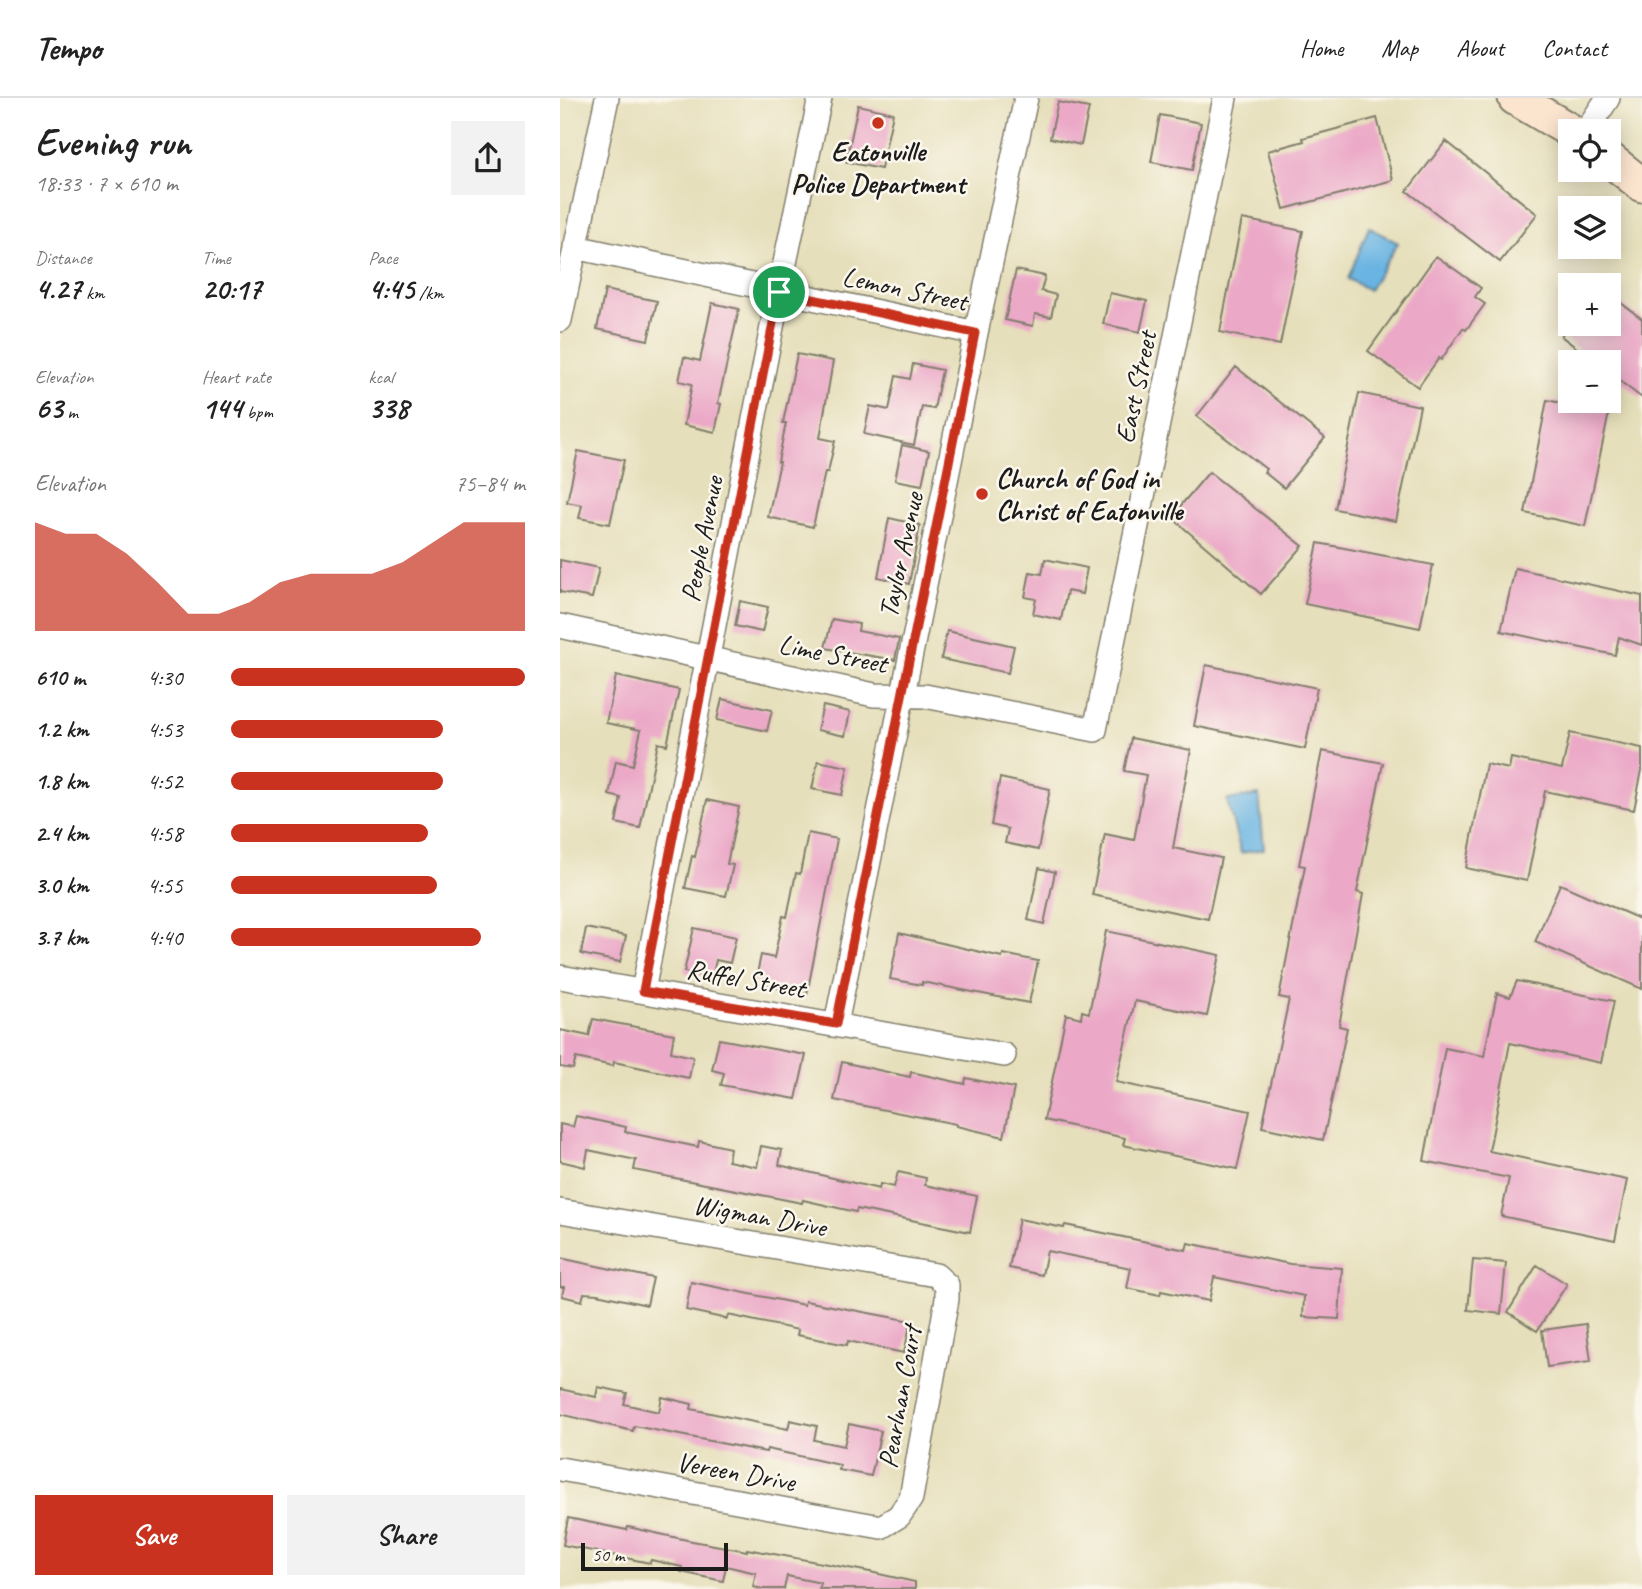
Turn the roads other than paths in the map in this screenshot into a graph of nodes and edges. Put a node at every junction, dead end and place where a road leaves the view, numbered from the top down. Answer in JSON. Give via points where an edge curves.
{"nodes":[{"id":1,"x":607,"y":98,"type":"edge"},
{"id":2,"x":820,"y":98,"type":"edge"},
{"id":3,"x":1026,"y":98,"type":"edge"},
{"id":4,"x":1225,"y":98,"type":"edge"},
{"id":5,"x":1516,"y":98,"type":"edge"},
{"id":6,"x":1608,"y":98,"type":"edge"},
{"id":7,"x":1594,"y":119,"type":"edge"},
{"id":8,"x":1558,"y":123,"type":"edge"},
{"id":9,"x":1621,"y":168,"type":"edge"},
{"id":10,"x":1642,"y":185,"type":"edge"},
{"id":11,"x":570,"y":215,"type":"edge"},
{"id":12,"x":575,"y":247,"type":"junction"},
{"id":13,"x":779,"y":292,"type":"junction"},
{"id":14,"x":560,"y":320,"type":"edge"},
{"id":15,"x":975,"y":333,"type":"junction"},
{"id":16,"x":560,"y":626,"type":"edge"},
{"id":17,"x":709,"y":657,"type":"junction"},
{"id":18,"x":902,"y":697,"type":"junction"},
{"id":19,"x":1095,"y":730,"type":"joint"},
{"id":20,"x":560,"y":977,"type":"edge"},
{"id":21,"x":643,"y":991,"type":"junction"},
{"id":22,"x":836,"y":1024,"type":"junction"},
{"id":23,"x":1004,"y":1055,"type":"dead end"},
{"id":24,"x":560,"y":1211,"type":"edge"},
{"id":25,"x":947,"y":1285,"type":"joint"},
{"id":26,"x":560,"y":1469,"type":"edge"},
{"id":27,"x":899,"y":1516,"type":"joint"}],
"edges":[{"from":1,"to":11,"type":"street"},
{"from":2,"to":13,"type":"street","name":"People Avenue"},
{"from":3,"to":15,"type":"street","name":"Taylor Avenue"},
{"from":4,"to":19,"type":"street","name":"East Street"},
{"from":5,"to":8,"type":"main road"},
{"from":6,"to":7,"type":"street"},
{"from":9,"to":10,"type":"main road"},
{"from":11,"to":12,"type":"street"},
{"from":12,"to":13,"type":"street","name":"Lemon Street"},
{"from":12,"to":14,"type":"street"},
{"from":13,"to":15,"type":"street","name":"Lemon Street"},
{"from":13,"to":17,"type":"street","name":"People Avenue"},
{"from":15,"to":18,"type":"street","name":"Taylor Avenue"},
{"from":16,"to":17,"type":"street","name":"Lime Street"},
{"from":17,"to":18,"type":"street","name":"Lime Street","via":[[874,695]]},
{"from":17,"to":21,"type":"street","name":"People Avenue"},
{"from":18,"to":19,"type":"street","name":"Lime Street","via":[[925,696]]},
{"from":18,"to":22,"type":"street","name":"Taylor Avenue"},
{"from":20,"to":21,"type":"street","name":"Ruffel Street"},
{"from":21,"to":22,"type":"street","name":"Ruffel Street"},
{"from":22,"to":23,"type":"street","name":"Ruffel Street"},
{"from":24,"to":25,"type":"street","name":"Wigman Drive","via":[[936,1275]]},
{"from":25,"to":27,"type":"street","name":"Pearlnan Court","via":[[911,1498]]},
{"from":26,"to":27,"type":"street","name":"Vereen Drive","via":[[881,1527]]}]}
